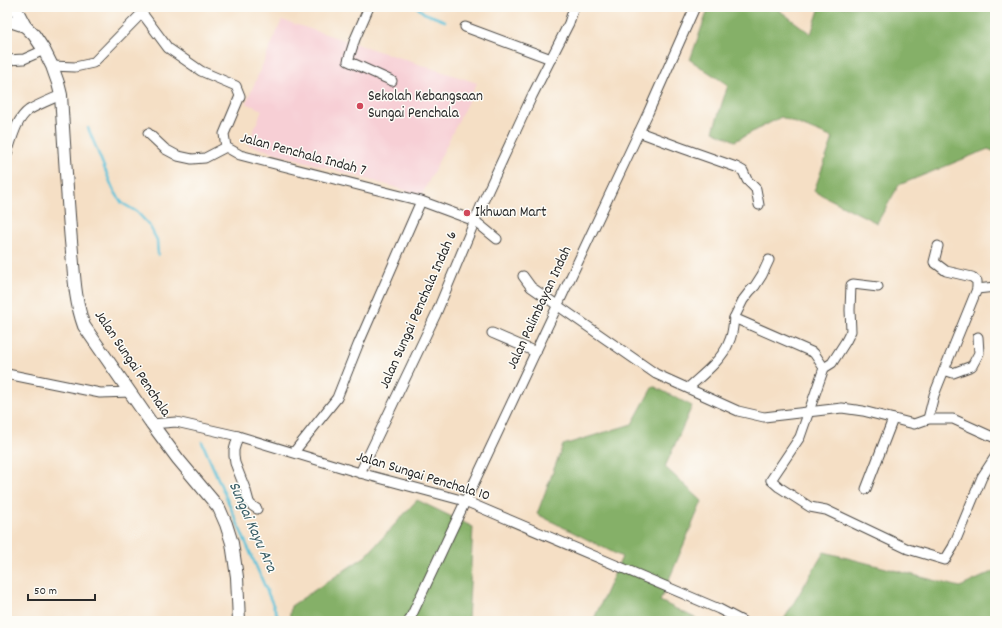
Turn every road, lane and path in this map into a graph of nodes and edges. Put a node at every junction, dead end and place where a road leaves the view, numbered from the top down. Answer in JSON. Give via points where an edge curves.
{"nodes":[{"id":1,"x":369,"y":7,"type":"edge"},
{"id":2,"x":574,"y":7,"type":"edge"},
{"id":3,"x":695,"y":7,"type":"edge"},
{"id":4,"x":18,"y":9,"type":"edge"},
{"id":5,"x":141,"y":10,"type":"edge"},
{"id":6,"x":7,"y":20,"type":"edge"},
{"id":7,"x":465,"y":27,"type":"dead end"},
{"id":8,"x":29,"y":30,"type":"junction"},
{"id":9,"x":44,"y":50,"type":"junction"},
{"id":10,"x":551,"y":59,"type":"junction"},
{"id":11,"x":7,"y":60,"type":"edge"},
{"id":12,"x":52,"y":66,"type":"junction"},
{"id":13,"x":392,"y":81,"type":"dead end"},
{"id":14,"x":61,"y":95,"type":"junction"},
{"id":15,"x":639,"y":132,"type":"junction"},
{"id":16,"x":148,"y":133,"type":"dead end"},
{"id":17,"x":226,"y":147,"type":"junction"},
{"id":18,"x":7,"y":154,"type":"edge"},
{"id":19,"x":422,"y":201,"type":"junction"},
{"id":20,"x":759,"y":205,"type":"dead end"},
{"id":21,"x":475,"y":221,"type":"junction"},
{"id":22,"x":498,"y":238,"type":"dead end"},
{"id":23,"x":938,"y":246,"type":"dead end"},
{"id":24,"x":769,"y":260,"type":"dead end"},
{"id":25,"x":523,"y":276,"type":"dead end"},
{"id":26,"x":878,"y":287,"type":"dead end"},
{"id":27,"x":995,"y":287,"type":"edge"},
{"id":28,"x":977,"y":288,"type":"junction"},
{"id":29,"x":557,"y":305,"type":"junction"},
{"id":30,"x":734,"y":318,"type":"junction"},
{"id":31,"x":492,"y":333,"type":"dead end"},
{"id":32,"x":978,"y":337,"type":"dead end"},
{"id":33,"x":536,"y":352,"type":"junction"},
{"id":34,"x":824,"y":368,"type":"junction"},
{"id":35,"x":944,"y":370,"type":"junction"},
{"id":36,"x":7,"y":374,"type":"edge"},
{"id":37,"x":688,"y":388,"type":"junction"},
{"id":38,"x":131,"y":392,"type":"junction"},
{"id":39,"x":809,"y":412,"type":"junction"},
{"id":40,"x":928,"y":418,"type":"junction"},
{"id":41,"x":893,"y":419,"type":"junction"},
{"id":42,"x":152,"y":424,"type":"junction"},
{"id":43,"x":238,"y":436,"type":"junction"},
{"id":44,"x":995,"y":438,"type":"edge"},
{"id":45,"x":294,"y":452,"type":"junction"},
{"id":46,"x":995,"y":457,"type":"edge"},
{"id":47,"x":360,"y":472,"type":"junction"},
{"id":48,"x":866,"y":489,"type":"dead end"},
{"id":49,"x":465,"y":501,"type":"junction"},
{"id":50,"x":257,"y":509,"type":"dead end"},
{"id":51,"x":239,"y":621,"type":"edge"},
{"id":52,"x":409,"y":621,"type":"edge"},
{"id":53,"x":742,"y":621,"type":"edge"}],
"edges":[{"from":1,"to":13,"type":"street","via":[[348,61]]},
{"from":2,"to":10,"type":"street","name":"Jalan Sungai Penchala Indah 6"},
{"from":3,"to":15,"type":"street","name":"Jalan Palimbayan Indah"},
{"from":4,"to":8,"type":"street","name":"Jalan Sungai Penchala","via":[[32,26]]},
{"from":5,"to":12,"type":"street","via":[[93,63],[75,67]]},
{"from":5,"to":17,"type":"street","name":"Jalan Penchala Indah 7","via":[[168,48],[201,71],[236,86],[240,96],[224,134]]},
{"from":6,"to":8,"type":"street"},
{"from":7,"to":10,"type":"street"},
{"from":8,"to":9,"type":"street","name":"Jalan Sungai Penchala"},
{"from":9,"to":11,"type":"street","via":[[24,59]]},
{"from":9,"to":12,"type":"street","name":"Jalan Sungai Penchala"},
{"from":10,"to":21,"type":"street","name":"Jalan Sungai Penchala Indah 6"},
{"from":12,"to":14,"type":"street","name":"Jalan Sungai Penchala"},
{"from":14,"to":18,"type":"street","via":[[29,110],[20,118]]},
{"from":14,"to":38,"type":"street","name":"Jalan Sungai Penchala","via":[[76,296],[80,315],[84,326]]},
{"from":15,"to":20,"type":"street","via":[[743,171],[747,180],[756,189]]},
{"from":15,"to":29,"type":"street","name":"Jalan Palimbayan Indah"},
{"from":16,"to":17,"type":"street","via":[[165,149],[178,156],[192,159],[205,158]]},
{"from":17,"to":19,"type":"street","name":"Jalan Penchala Indah 7","via":[[240,155]]},
{"from":19,"to":21,"type":"street","name":"Jalan Penchala Indah 7"},
{"from":19,"to":45,"type":"street","via":[[337,398]]},
{"from":21,"to":22,"type":"street","name":"Jalan Penchala Indah 7"},
{"from":21,"to":47,"type":"street","name":"Jalan Sungai Penchala Indah 6","via":[[436,314]]},
{"from":23,"to":28,"type":"street","via":[[934,262],[946,271],[977,281]]},
{"from":24,"to":30,"type":"street"},
{"from":25,"to":29,"type":"street","via":[[531,287]]},
{"from":26,"to":34,"type":"street","via":[[853,284],[851,286],[851,331],[832,363]]},
{"from":27,"to":28,"type":"street"},
{"from":28,"to":35,"type":"street"},
{"from":29,"to":33,"type":"street","name":"Jalan Palimbayan Indah"},
{"from":29,"to":37,"type":"street","via":[[656,374]]},
{"from":30,"to":34,"type":"street","via":[[814,353]]},
{"from":30,"to":37,"type":"street","via":[[729,344],[713,365]]},
{"from":31,"to":33,"type":"street"},
{"from":32,"to":35,"type":"street","via":[[979,353],[972,366],[953,373]]},
{"from":33,"to":49,"type":"street","name":"Jalan Palimbayan Indah"},
{"from":34,"to":39,"type":"street"},
{"from":35,"to":40,"type":"street"},
{"from":36,"to":38,"type":"street","via":[[100,393]]},
{"from":37,"to":39,"type":"street","via":[[738,411],[764,417]]},
{"from":38,"to":42,"type":"street","name":"Jalan Sungai Penchala"},
{"from":39,"to":41,"type":"street","via":[[842,408]]},
{"from":39,"to":46,"type":"street","via":[[800,437],[771,480],[810,507],[826,510],[908,549],[944,560],[953,547],[982,477]]},
{"from":40,"to":41,"type":"street","via":[[914,424]]},
{"from":40,"to":44,"type":"street","via":[[953,420]]},
{"from":41,"to":48,"type":"street"},
{"from":42,"to":43,"type":"street","name":"Jalan Sungai Penchala 10","via":[[176,422]]},
{"from":42,"to":51,"type":"street","name":"Jalan Sungai Penchala","via":[[219,508],[232,543]]},
{"from":43,"to":45,"type":"street","name":"Jalan Sungai Penchala 10"},
{"from":43,"to":50,"type":"street","via":[[234,450],[235,463],[249,502]]},
{"from":45,"to":47,"type":"street","name":"Jalan Sungai Penchala 10"},
{"from":47,"to":49,"type":"street","name":"Jalan Sungai Penchala 10"},
{"from":49,"to":52,"type":"street","name":"Jalan Palimbayan Indah"},
{"from":49,"to":53,"type":"street","name":"Jalan Sungai Penchala 10"}]}
